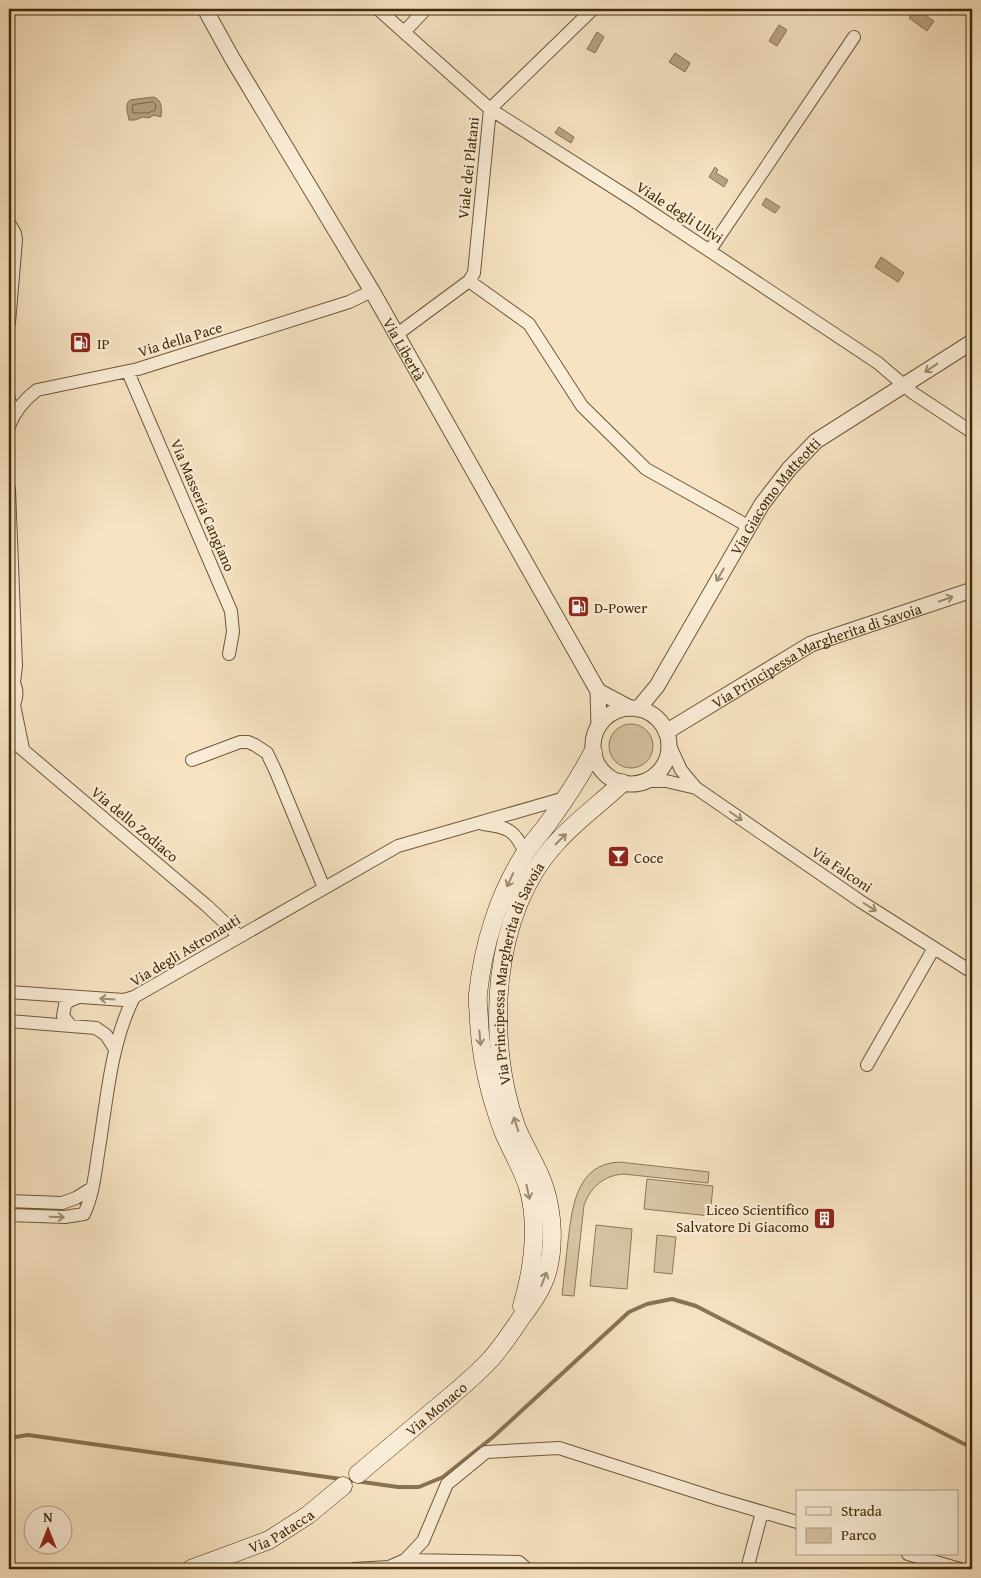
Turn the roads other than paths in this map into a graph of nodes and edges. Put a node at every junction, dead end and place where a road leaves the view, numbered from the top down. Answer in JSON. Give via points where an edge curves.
{"nodes":[{"id":1,"x":205,"y":9,"type":"edge"},
{"id":2,"x":378,"y":9,"type":"edge"},
{"id":3,"x":426,"y":9,"type":"edge"},
{"id":4,"x":593,"y":9,"type":"edge"},
{"id":5,"x":404,"y":32,"type":"junction"},
{"id":6,"x":854,"y":37,"type":"dead end"},
{"id":7,"x":490,"y":109,"type":"junction"},
{"id":8,"x":9,"y":222,"type":"edge"},
{"id":9,"x":710,"y":250,"type":"junction"},
{"id":10,"x":469,"y":281,"type":"junction"},
{"id":11,"x":372,"y":292,"type":"junction"},
{"id":12,"x":9,"y":323,"type":"edge"},
{"id":13,"x":396,"y":335,"type":"junction"},
{"id":14,"x":972,"y":342,"type":"edge"},
{"id":15,"x":128,"y":372,"type":"junction"},
{"id":16,"x":904,"y":386,"type":"junction"},
{"id":17,"x":9,"y":399,"type":"edge"},
{"id":18,"x":11,"y":421,"type":"edge"},
{"id":19,"x":972,"y":432,"type":"edge"},
{"id":20,"x":9,"y":489,"type":"edge"},
{"id":21,"x":748,"y":526,"type":"junction"},
{"id":22,"x":972,"y":590,"type":"edge"},
{"id":23,"x":11,"y":636,"type":"edge"},
{"id":24,"x":229,"y":654,"type":"dead end"},
{"id":25,"x":11,"y":679,"type":"edge"},
{"id":26,"x":598,"y":691,"type":"junction"},
{"id":27,"x":11,"y":708,"type":"edge"},
{"id":28,"x":634,"y":708,"type":"junction"},
{"id":29,"x":599,"y":725,"type":"junction"},
{"id":30,"x":9,"y":738,"type":"edge"},
{"id":31,"x":668,"y":739,"type":"junction"},
{"id":32,"x":23,"y":749,"type":"junction"},
{"id":33,"x":593,"y":752,"type":"junction"},
{"id":34,"x":192,"y":760,"type":"dead end"},
{"id":35,"x":647,"y":781,"type":"junction"},
{"id":36,"x":622,"y":784,"type":"junction"},
{"id":37,"x":696,"y":788,"type":"junction"},
{"id":38,"x":565,"y":798,"type":"junction"},
{"id":39,"x":478,"y":824,"type":"junction"},
{"id":40,"x":525,"y":852,"type":"junction"},
{"id":41,"x":324,"y":888,"type":"junction"},
{"id":42,"x":239,"y":936,"type":"junction"},
{"id":43,"x":934,"y":948,"type":"junction"},
{"id":44,"x":972,"y":972,"type":"edge"},
{"id":45,"x":9,"y":992,"type":"edge"},
{"id":46,"x":79,"y":997,"type":"junction"},
{"id":47,"x":134,"y":997,"type":"junction"},
{"id":48,"x":9,"y":1021,"type":"edge"},
{"id":49,"x":70,"y":1025,"type":"junction"},
{"id":50,"x":115,"y":1049,"type":"junction"},
{"id":51,"x":867,"y":1065,"type":"dead end"},
{"id":52,"x":92,"y":1188,"type":"junction"},
{"id":53,"x":9,"y":1201,"type":"edge"},
{"id":54,"x":9,"y":1215,"type":"edge"},
{"id":55,"x":510,"y":1335,"type":"junction"},
{"id":56,"x":358,"y":1474,"type":"joint"},
{"id":57,"x":343,"y":1486,"type":"joint"},
{"id":58,"x":762,"y":1512,"type":"junction"},
{"id":59,"x":796,"y":1522,"type":"edge"},
{"id":60,"x":915,"y":1556,"type":"edge"},
{"id":61,"x":405,"y":1560,"type":"junction"},
{"id":62,"x":191,"y":1569,"type":"edge"},
{"id":63,"x":354,"y":1569,"type":"edge"},
{"id":64,"x":527,"y":1569,"type":"edge"},
{"id":65,"x":747,"y":1569,"type":"edge"},
{"id":66,"x":960,"y":1569,"type":"edge"}],
"edges":[{"from":1,"to":11,"type":"street","name":"Via Libertà"},
{"from":2,"to":5,"type":"street","name":"Viale degli Ulivi"},
{"from":3,"to":5,"type":"street"},
{"from":4,"to":7,"type":"street","name":"Viale dei Platani"},
{"from":5,"to":7,"type":"street","name":"Viale degli Ulivi"},
{"from":6,"to":9,"type":"street"},
{"from":7,"to":9,"type":"street","name":"Viale degli Ulivi"},
{"from":7,"to":10,"type":"street","name":"Viale dei Platani","via":[[474,273]]},
{"from":8,"to":12,"type":"street","via":[[16,240]]},
{"from":9,"to":16,"type":"street","name":"Viale degli Ulivi","via":[[878,363]]},
{"from":10,"to":13,"type":"street"},
{"from":10,"to":21,"type":"street","via":[[529,324],[582,406],[646,469]]},
{"from":11,"to":13,"type":"street","name":"Via Libertà"},
{"from":11,"to":15,"type":"street","name":"Via della Pace"},
{"from":13,"to":26,"type":"street","name":"Via Libertà"},
{"from":14,"to":16,"type":"street","name":"Via Giacomo Matteotti","one_way":true},
{"from":15,"to":18,"type":"street","name":"Via della Pace","via":[[37,390],[24,400]]},
{"from":15,"to":24,"type":"street","name":"Via Masseria Cangiano","via":[[231,612],[233,632]]},
{"from":16,"to":19,"type":"street","name":"Viale degli Ulivi"},
{"from":16,"to":21,"type":"street","name":"Via Giacomo Matteotti","via":[[816,441],[789,469]]},
{"from":17,"to":18,"type":"street"},
{"from":20,"to":23,"type":"street","via":[[14,596]]},
{"from":21,"to":28,"type":"street","name":"Via Giacomo Matteotti","one_way":true,"via":[[657,686]]},
{"from":31,"to":22,"type":"street","name":"Via Principessa Margherita di Savoia","one_way":true,"via":[[811,644]]},
{"from":23,"to":25,"type":"street","via":[[16,666]]},
{"from":25,"to":27,"type":"street","via":[[17,689],[17,697]]},
{"from":26,"to":28,"type":"street"},
{"from":26,"to":29,"type":"street","name":"Via Libertà"},
{"from":27,"to":32,"type":"street"},
{"from":28,"to":29,"type":"street","via":[[619,710]]},
{"from":28,"to":31,"type":"street","via":[[651,713],[659,720]]},
{"from":29,"to":33,"type":"street"},
{"from":30,"to":32,"type":"street","name":"Via dello Zodiaco"},
{"from":31,"to":35,"type":"street","via":[[664,767]]},
{"from":31,"to":37,"type":"street","name":"Via Falconi","via":[[681,770]]},
{"from":32,"to":42,"type":"street","name":"Via dello Zodiaco"},
{"from":33,"to":36,"type":"street","via":[[602,771]]},
{"from":33,"to":38,"type":"main road","name":"Via Principessa Margherita di Savoia"},
{"from":34,"to":41,"type":"street","via":[[240,742],[256,745],[266,753]]},
{"from":35,"to":36,"type":"street"},
{"from":35,"to":37,"type":"street","name":"Via Falconi","via":[[666,781]]},
{"from":55,"to":36,"type":"main road","name":"Via Principessa Margherita di Savoia","one_way":true,"via":[[546,1276],[551,1249],[544,1186],[516,1126],[504,1082],[498,996],[502,957],[517,905],[535,872],[557,842]]},
{"from":37,"to":43,"type":"street","name":"Via Falconi","one_way":true},
{"from":38,"to":39,"type":"street","name":"Via degli Astronauti"},
{"from":38,"to":40,"type":"main road","name":"Via Principessa Margherita di Savoia"},
{"from":39,"to":40,"type":"street","name":"Via degli Astronauti","via":[[511,831]]},
{"from":39,"to":41,"type":"street","name":"Via degli Astronauti","via":[[398,846]]},
{"from":40,"to":55,"type":"main road","name":"Via Principessa Margherita di Savoia","one_way":true,"via":[[494,921],[484,952],[478,996],[486,1074],[503,1130],[528,1187],[533,1219],[530,1280]]},
{"from":41,"to":42,"type":"street","name":"Via degli Astronauti"},
{"from":42,"to":47,"type":"street","name":"Via degli Astronauti"},
{"from":43,"to":44,"type":"street","name":"Via Falconi"},
{"from":43,"to":51,"type":"street"},
{"from":45,"to":46,"type":"street"},
{"from":47,"to":46,"type":"street","one_way":true,"via":[[124,1000]]},
{"from":46,"to":49,"type":"street","via":[[65,1005],[63,1016]]},
{"from":47,"to":50,"type":"street","name":"Via degli Astronauti"},
{"from":48,"to":49,"type":"street"},
{"from":49,"to":50,"type":"street","via":[[101,1030]]},
{"from":50,"to":52,"type":"street","name":"Via degli Astronauti"},
{"from":52,"to":53,"type":"street","via":[[62,1203]]},
{"from":54,"to":52,"type":"street","name":"Via degli Astronauti","one_way":true,"via":[[65,1218],[84,1214]]},
{"from":55,"to":56,"type":"main road","name":"Via Monaco","via":[[490,1361]]},
{"from":56,"to":57,"type":"street","name":"Via Patacca"},
{"from":57,"to":62,"type":"main road","name":"Via Patacca","via":[[308,1515],[269,1540]]},
{"from":58,"to":59,"type":"street"},
{"from":58,"to":61,"type":"street","via":[[559,1448],[486,1452],[447,1484],[423,1541]]},
{"from":58,"to":65,"type":"street"},
{"from":60,"to":66,"type":"street"},
{"from":61,"to":63,"type":"street","via":[[390,1567]]},
{"from":61,"to":64,"type":"street","via":[[519,1562]]}]}
